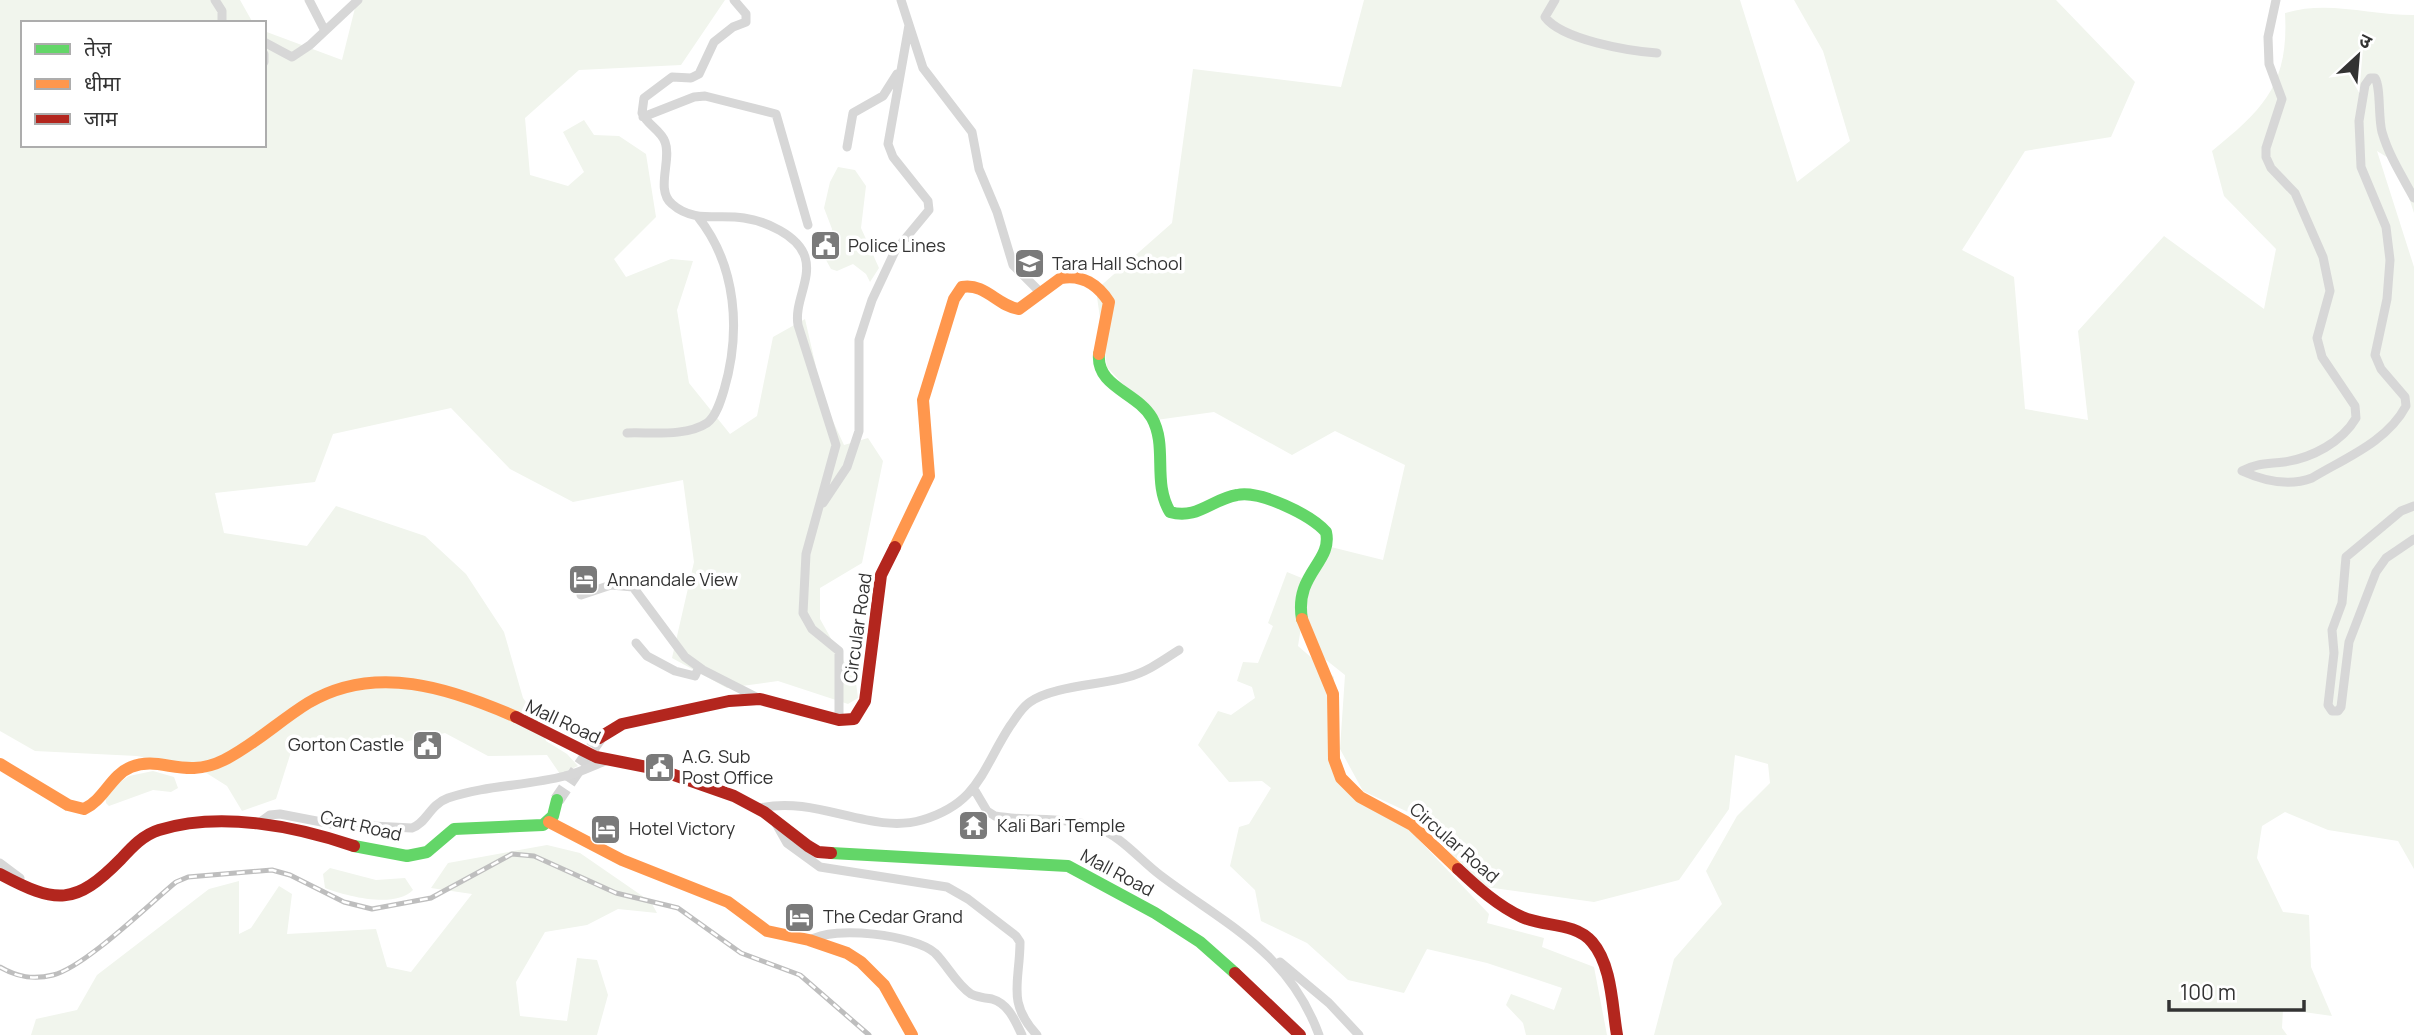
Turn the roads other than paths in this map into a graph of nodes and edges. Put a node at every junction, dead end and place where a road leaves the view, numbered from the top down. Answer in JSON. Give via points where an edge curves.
{"nodes":[{"id":1,"x":215,"y":0,"type":"edge"},
{"id":2,"x":309,"y":0,"type":"edge"},
{"id":3,"x":358,"y":0,"type":"edge"},
{"id":4,"x":734,"y":0,"type":"edge"},
{"id":5,"x":901,"y":0,"type":"edge"},
{"id":6,"x":1555,"y":0,"type":"edge"},
{"id":7,"x":2276,"y":0,"type":"edge"},
{"id":8,"x":222,"y":21,"type":"edge"},
{"id":9,"x":909,"y":25,"type":"junction"},
{"id":10,"x":325,"y":31,"type":"junction"},
{"id":11,"x":266,"y":42,"type":"edge"},
{"id":12,"x":1657,"y":53,"type":"dead end"},
{"id":13,"x":900,"y":69,"type":"junction"},
{"id":14,"x":643,"y":117,"type":"junction"},
{"id":15,"x":847,"y":147,"type":"dead end"},
{"id":16,"x":2414,"y":198,"type":"edge"},
{"id":17,"x":698,"y":216,"type":"junction"},
{"id":18,"x":807,"y":225,"type":"dead end"},
{"id":19,"x":1041,"y":293,"type":"junction"},
{"id":20,"x":627,"y":433,"type":"dead end"},
{"id":21,"x":2414,"y":506,"type":"edge"},
{"id":22,"x":820,"y":507,"type":"junction"},
{"id":23,"x":2414,"y":539,"type":"edge"},
{"id":24,"x":580,"y":595,"type":"dead end"},
{"id":25,"x":636,"y":643,"type":"dead end"},
{"id":26,"x":1179,"y":650,"type":"dead end"},
{"id":27,"x":699,"y":667,"type":"junction"},
{"id":28,"x":760,"y":699,"type":"junction"},
{"id":29,"x":839,"y":720,"type":"junction"},
{"id":30,"x":599,"y":738,"type":"tunnel mouth"},
{"id":31,"x":606,"y":761,"type":"junction"},
{"id":32,"x":0,"y":764,"type":"edge"},
{"id":33,"x":974,"y":789,"type":"junction"},
{"id":34,"x":557,"y":800,"type":"tunnel mouth"},
{"id":35,"x":760,"y":808,"type":"junction"},
{"id":36,"x":773,"y":819,"type":"junction"},
{"id":37,"x":549,"y":822,"type":"junction"},
{"id":38,"x":258,"y":824,"type":"junction"},
{"id":39,"x":0,"y":863,"type":"edge"},
{"id":40,"x":0,"y":874,"type":"edge"},
{"id":41,"x":65,"y":899,"type":"junction"},
{"id":42,"x":811,"y":940,"type":"junction"},
{"id":43,"x":1270,"y":956,"type":"junction"},
{"id":44,"x":912,"y":1035,"type":"edge"},
{"id":45,"x":1022,"y":1035,"type":"edge"},
{"id":46,"x":1037,"y":1035,"type":"edge"},
{"id":47,"x":1300,"y":1035,"type":"edge"},
{"id":48,"x":1319,"y":1035,"type":"edge"},
{"id":49,"x":1359,"y":1035,"type":"edge"},
{"id":50,"x":1617,"y":1035,"type":"edge"}],
"edges":[{"from":1,"to":8,"type":"street"},
{"from":2,"to":10,"type":"street"},
{"from":3,"to":10,"type":"street"},
{"from":4,"to":14,"type":"street","via":[[746,14],[746,22],[714,43],[699,74],[673,77],[642,99]]},
{"from":5,"to":9,"type":"street"},
{"from":6,"to":12,"type":"street","via":[[1545,18],[1550,25],[1598,42]]},
{"from":7,"to":16,"type":"street","via":[[2268,37],[2269,64],[2282,99],[2266,157],[2295,193],[2323,257],[2330,291],[2317,338],[2322,357],[2355,406],[2357,418],[2343,434],[2305,458],[2242,471],[2269,481],[2312,478],[2376,440],[2406,406],[2405,397],[2375,355],[2390,260],[2386,227],[2361,167],[2358,121],[2370,78],[2378,83],[2378,113],[2386,145]]},
{"from":9,"to":13,"type":"street"},
{"from":9,"to":19,"type":"street","via":[[930,79],[972,132],[979,169],[1013,265]]},
{"from":10,"to":11,"type":"street","via":[[292,57]]},
{"from":13,"to":15,"type":"street","via":[[883,96],[853,113]]},
{"from":13,"to":22,"type":"street","via":[[888,144],[892,157],[928,201],[929,210],[891,256],[872,300],[859,340],[859,431],[837,487]]},
{"from":14,"to":17,"type":"street","via":[[665,141],[669,202]]},
{"from":14,"to":18,"type":"street","via":[[705,96],[776,114]]},
{"from":17,"to":20,"type":"street","via":[[722,256],[736,330],[722,395],[710,421],[702,426]]},
{"from":17,"to":22,"type":"street","via":[[754,220],[787,235],[804,253],[807,272],[796,314],[836,445]]},
{"from":19,"to":29,"type":"main road","name":"Circular Road","via":[[1026,306],[1014,309],[982,287],[971,285],[962,287],[954,299],[923,400],[929,476],[881,575],[863,707],[854,719]]},
{"from":19,"to":50,"type":"main road","name":"Circular Road","via":[[1056,280],[1078,278],[1108,298],[1099,365],[1105,379],[1142,403],[1153,419],[1160,497],[1170,512],[1197,513],[1237,494],[1249,494],[1317,522],[1327,533],[1329,545],[1303,586],[1300,616],[1334,698],[1334,753],[1341,780],[1363,800],[1404,818],[1464,874],[1521,917],[1586,936],[1602,964]]},
{"from":21,"to":23,"type":"street","via":[[2401,511],[2346,557],[2342,603],[2332,629],[2328,705],[2332,711],[2341,707],[2349,642],[2376,572],[2386,558]]},
{"from":22,"to":29,"type":"street","via":[[805,563],[803,613],[811,629],[839,651]]},
{"from":24,"to":27,"type":"street","via":[[611,585],[633,587],[670,639]]},
{"from":25,"to":27,"type":"street","via":[[647,656],[675,671],[695,676]]},
{"from":26,"to":33,"type":"street","via":[[1145,672],[1029,702]]},
{"from":27,"to":28,"type":"street"},
{"from":28,"to":29,"type":"main road"},
{"from":28,"to":30,"type":"main road","via":[[729,701],[622,724]]},
{"from":31,"to":32,"type":"main road","name":"Mall Road","via":[[536,726],[461,697],[386,680],[329,692],[263,737],[206,768],[141,764],[128,768],[99,801],[84,809],[68,805]]},
{"from":31,"to":35,"type":"main road","name":"Mall Road","via":[[670,773]]},
{"from":31,"to":38,"type":"street","via":[[566,776],[483,788],[449,798],[432,807],[412,828],[332,824],[280,814]]},
{"from":33,"to":35,"type":"street","via":[[933,816],[903,823],[875,822],[795,804]]},
{"from":33,"to":43,"type":"street","via":[[995,816],[1074,822],[1115,836]]},
{"from":34,"to":37,"type":"main road"},
{"from":35,"to":36,"type":"main road","name":"Mall Road"},
{"from":36,"to":46,"type":"street","via":[[787,843],[820,867],[947,887],[1016,936],[1020,942],[1018,1007]]},
{"from":36,"to":47,"type":"main road","name":"Mall Road","via":[[818,852],[1072,868],[1200,942]]},
{"from":37,"to":38,"type":"main road","name":"Cart Road","via":[[454,829],[419,855],[372,850],[295,828]]},
{"from":37,"to":42,"type":"main road","via":[[622,860],[716,896],[739,909],[755,926]]},
{"from":38,"to":41,"type":"main road","name":"Cart Road","via":[[158,830],[135,843],[86,892]]},
{"from":39,"to":41,"type":"street","via":[[31,885]]},
{"from":40,"to":41,"type":"main road","via":[[39,894]]},
{"from":42,"to":44,"type":"main road","via":[[842,950],[877,973]]},
{"from":42,"to":45,"type":"street","via":[[833,933],[906,938],[934,952],[972,995],[996,1000],[1009,1010]]},
{"from":43,"to":48,"type":"street","via":[[1296,988]]},
{"from":43,"to":49,"type":"street","via":[[1329,1003]]}]}
